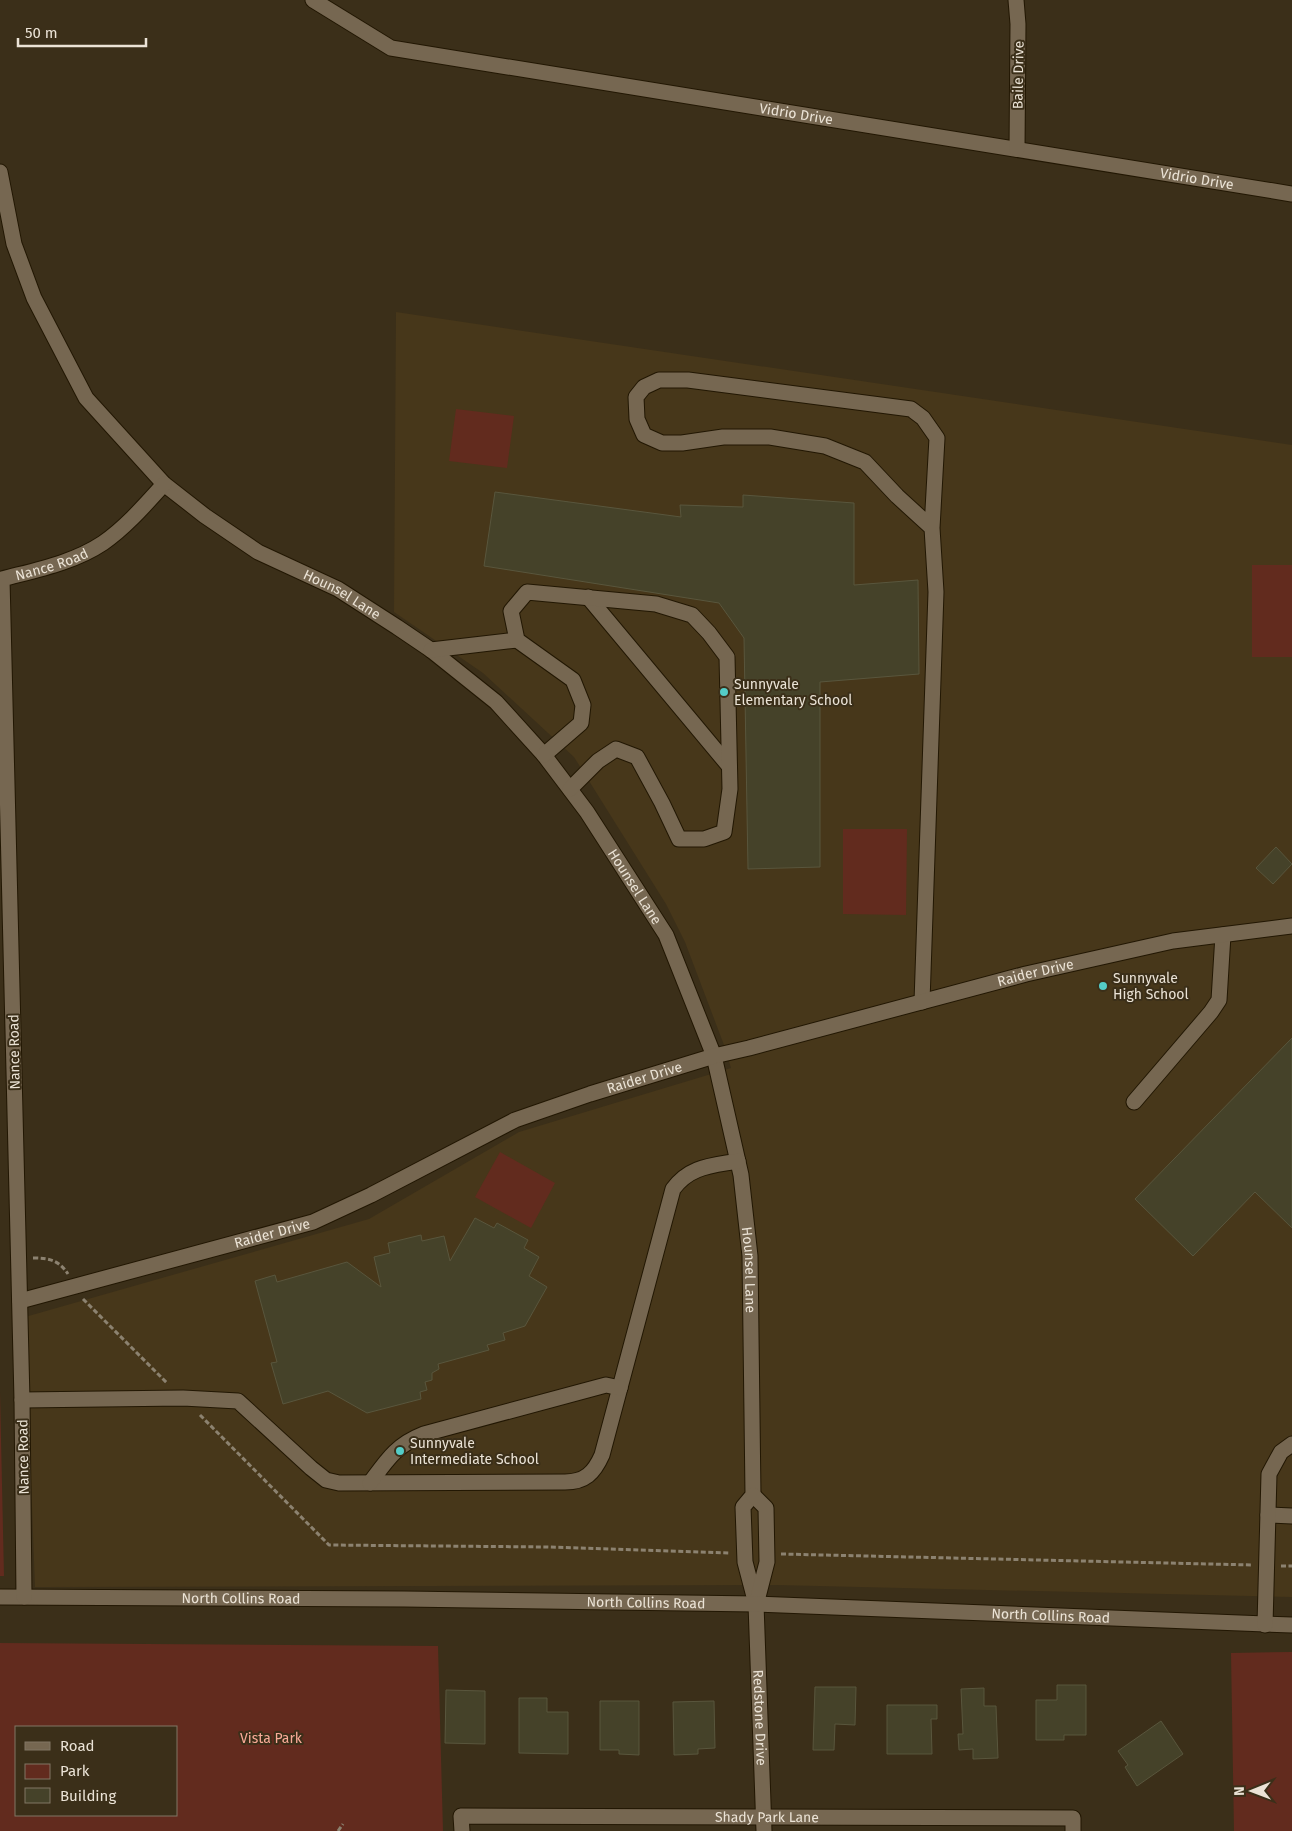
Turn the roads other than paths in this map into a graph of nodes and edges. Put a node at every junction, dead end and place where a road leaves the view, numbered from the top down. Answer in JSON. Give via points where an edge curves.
{"nodes":[{"id":1,"x":313,"y":0,"type":"edge"},
{"id":2,"x":1016,"y":0,"type":"edge"},
{"id":3,"x":1017,"y":149,"type":"junction"},
{"id":4,"x":0,"y":172,"type":"edge"},
{"id":5,"x":1292,"y":194,"type":"edge"},
{"id":6,"x":164,"y":484,"type":"junction"},
{"id":7,"x":932,"y":528,"type":"junction"},
{"id":8,"x":588,"y":597,"type":"junction"},
{"id":9,"x":517,"y":640,"type":"junction"},
{"id":10,"x":431,"y":650,"type":"junction"},
{"id":11,"x":544,"y":756,"type":"junction"},
{"id":12,"x":729,"y":766,"type":"junction"},
{"id":13,"x":570,"y":789,"type":"junction"},
{"id":14,"x":1292,"y":926,"type":"edge"},
{"id":15,"x":1223,"y":935,"type":"junction"},
{"id":16,"x":922,"y":1002,"type":"junction"},
{"id":17,"x":714,"y":1056,"type":"junction"},
{"id":18,"x":1134,"y":1102,"type":"dead end"},
{"id":19,"x":738,"y":1161,"type":"junction"},
{"id":20,"x":20,"y":1300,"type":"junction"},
{"id":21,"x":620,"y":1388,"type":"junction"},
{"id":22,"x":22,"y":1400,"type":"junction"},
{"id":23,"x":1292,"y":1444,"type":"edge"},
{"id":24,"x":370,"y":1483,"type":"junction"},
{"id":25,"x":753,"y":1494,"type":"junction"},
{"id":26,"x":1268,"y":1515,"type":"junction"},
{"id":27,"x":1292,"y":1516,"type":"edge"},
{"id":28,"x":0,"y":1597,"type":"edge"},
{"id":29,"x":24,"y":1597,"type":"junction"},
{"id":30,"x":756,"y":1604,"type":"junction"},
{"id":31,"x":1265,"y":1625,"type":"junction"},
{"id":32,"x":1292,"y":1625,"type":"edge"},
{"id":33,"x":462,"y":1824,"type":"edge"},
{"id":34,"x":620,"y":1824,"type":"edge"},
{"id":35,"x":764,"y":1824,"type":"edge"},
{"id":36,"x":922,"y":1824,"type":"edge"},
{"id":37,"x":1073,"y":1824,"type":"edge"}],
"edges":[{"from":1,"to":3,"type":"street","name":"Vidrio Drive","via":[[391,48]]},
{"from":2,"to":3,"type":"street","name":"Baile Drive"},
{"from":3,"to":5,"type":"street","name":"Vidrio Drive"},
{"from":4,"to":6,"type":"street","via":[[14,244],[34,298],[86,398]]},
{"from":6,"to":10,"type":"street","name":"Hounsel Lane","via":[[258,552],[338,589]]},
{"from":6,"to":20,"type":"street","name":"Nance Road","via":[[133,518],[103,543],[63,563],[2,579]]},
{"from":7,"to":7,"type":"street","via":[[865,462],[825,446],[770,437],[723,437],[662,443],[644,435],[637,419],[636,397],[644,387],[659,380],[688,380],[911,409],[923,418],[937,438]]},
{"from":7,"to":16,"type":"street","via":[[936,592]]},
{"from":8,"to":9,"type":"street","via":[[527,592],[511,611]]},
{"from":8,"to":12,"type":"street"},
{"from":8,"to":12,"type":"street","via":[[656,604],[692,615],[709,633],[727,656]]},
{"from":9,"to":10,"type":"street"},
{"from":9,"to":11,"type":"street","via":[[573,680],[583,704],[581,723]]},
{"from":10,"to":11,"type":"street","name":"Hounsel Lane","via":[[496,702]]},
{"from":11,"to":13,"type":"street","name":"Hounsel Lane"},
{"from":12,"to":13,"type":"street","via":[[730,789],[724,832],[704,839],[679,839],[637,758],[616,748]]},
{"from":13,"to":17,"type":"street","name":"Hounsel Lane","via":[[666,935]]},
{"from":14,"to":15,"type":"street","name":"Raider Drive"},
{"from":15,"to":16,"type":"street","name":"Raider Drive","via":[[1164,943],[1026,974]]},
{"from":15,"to":18,"type":"street","via":[[1219,1000]]},
{"from":16,"to":17,"type":"street","name":"Raider Drive"},
{"from":17,"to":19,"type":"street","name":"Hounsel Lane"},
{"from":17,"to":20,"type":"street","name":"Raider Drive","via":[[515,1120],[313,1222]]},
{"from":19,"to":21,"type":"street","via":[[698,1169],[680,1179],[672,1189]]},
{"from":19,"to":25,"type":"street","name":"Hounsel Lane","via":[[750,1256]]},
{"from":20,"to":22,"type":"street","name":"Nance Road"},
{"from":21,"to":24,"type":"street","via":[[606,1385],[424,1434],[400,1446]]},
{"from":21,"to":24,"type":"street","via":[[602,1454],[597,1466],[582,1480]]},
{"from":22,"to":24,"type":"street","via":[[183,1398],[238,1401],[326,1480]]},
{"from":22,"to":29,"type":"street","name":"Nance Road"},
{"from":23,"to":26,"type":"street","via":[[1281,1452],[1269,1474]]},
{"from":25,"to":30,"type":"street","name":"Hounsel Lane","via":[[743,1507],[745,1562]]},
{"from":25,"to":30,"type":"street","via":[[766,1508],[767,1562]]},
{"from":26,"to":27,"type":"street"},
{"from":26,"to":31,"type":"street"},
{"from":28,"to":29,"type":"street","name":"North Collins Road"},
{"from":29,"to":30,"type":"street","name":"North Collins Road"},
{"from":30,"to":31,"type":"street","name":"North Collins Road"},
{"from":30,"to":35,"type":"street","name":"Redstone Drive"},
{"from":31,"to":32,"type":"street","name":"North Collins Road"},
{"from":33,"to":34,"type":"street","name":"Shady Park Lane"},
{"from":34,"to":35,"type":"street","name":"Shady Park Lane"},
{"from":35,"to":36,"type":"street","name":"Shady Park Lane"},
{"from":36,"to":37,"type":"street","name":"Shady Park Lane"}]}
